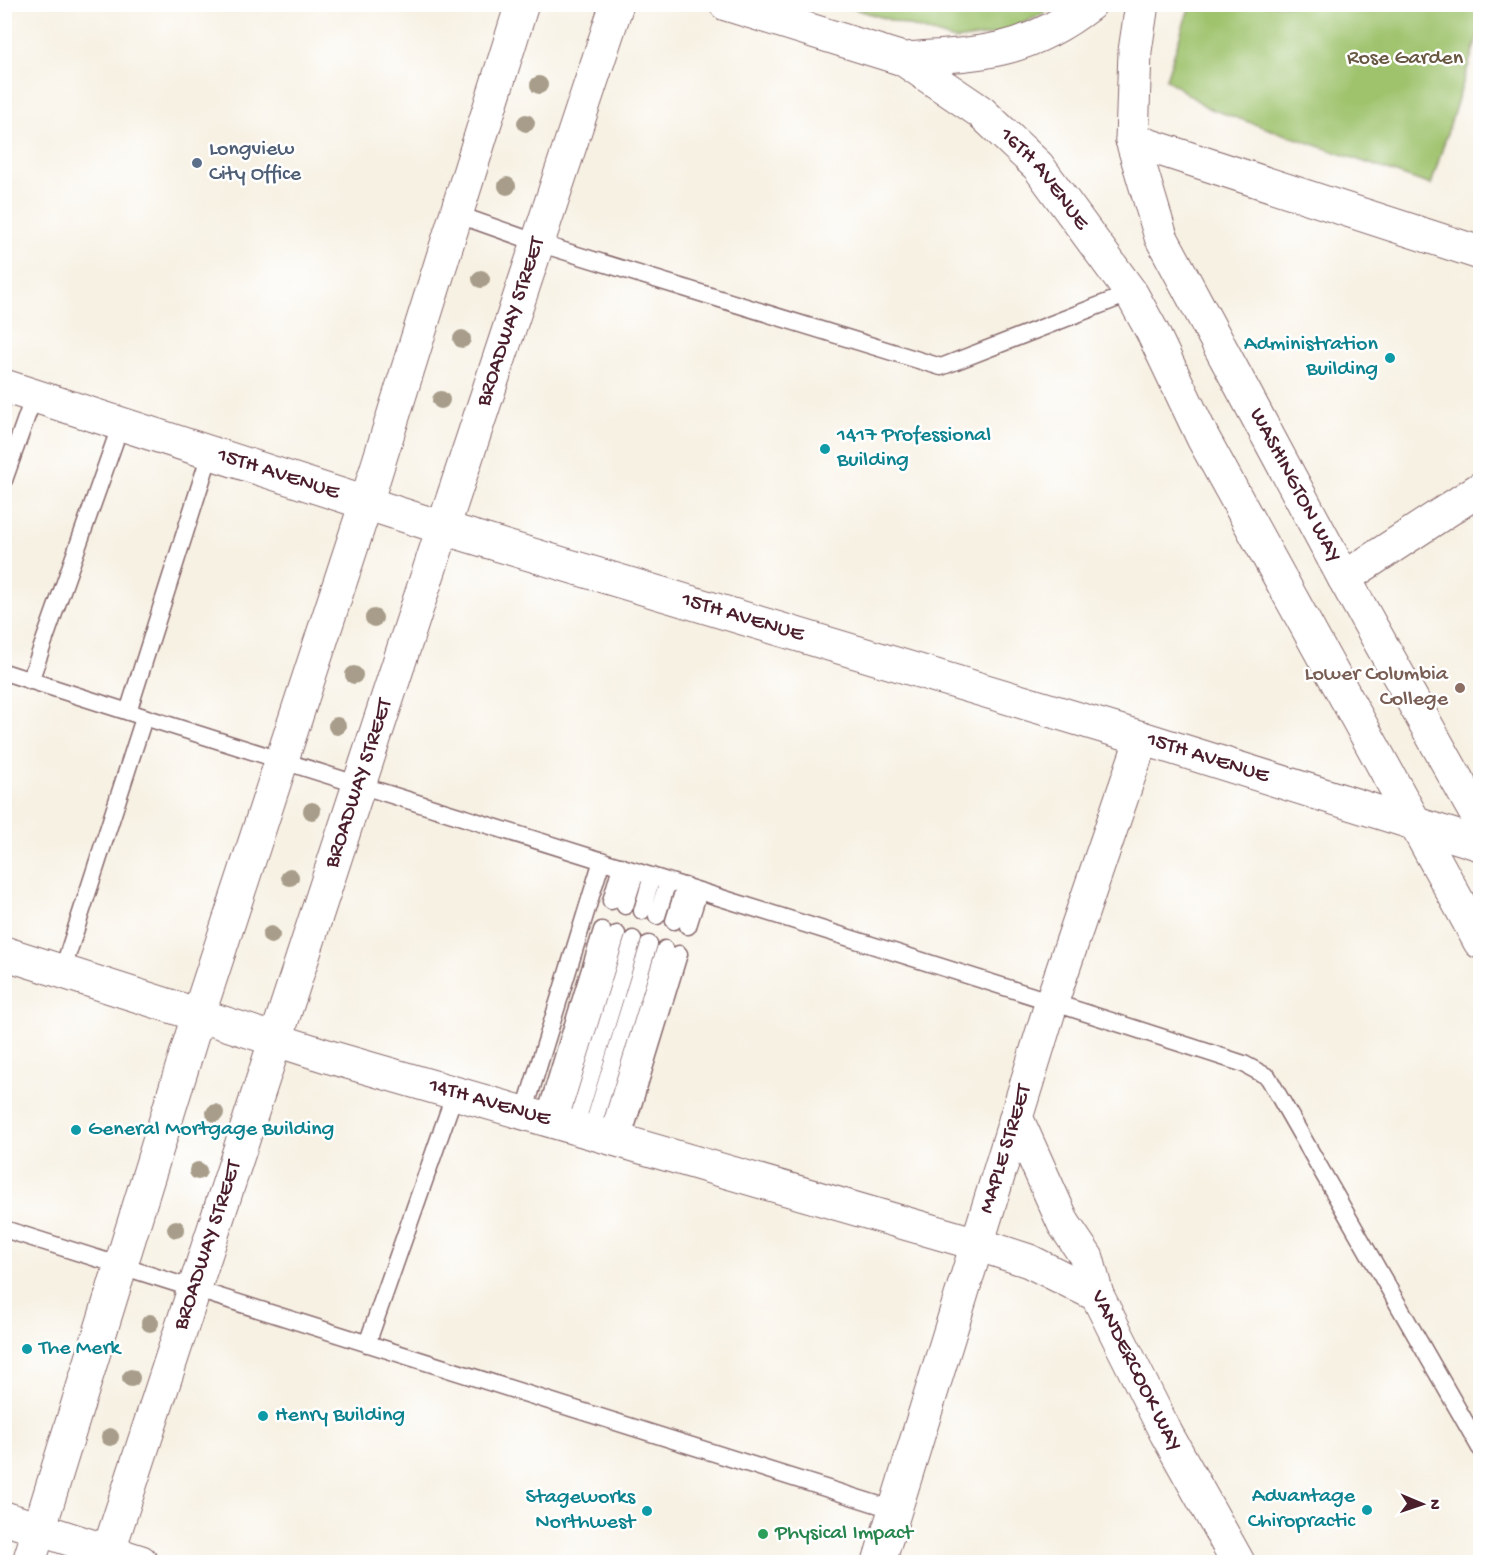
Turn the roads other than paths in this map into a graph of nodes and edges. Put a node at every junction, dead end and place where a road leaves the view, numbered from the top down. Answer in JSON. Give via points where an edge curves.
{"nodes":[{"id":1,"x":522,"y":4,"type":"edge"},
{"id":2,"x":617,"y":4,"type":"edge"},
{"id":3,"x":726,"y":4,"type":"edge"},
{"id":4,"x":1090,"y":4,"type":"edge"},
{"id":5,"x":1142,"y":4,"type":"edge"},
{"id":6,"x":903,"y":59,"type":"junction"},
{"id":7,"x":1132,"y":140,"type":"junction"},
{"id":8,"x":456,"y":214,"type":"junction"},
{"id":9,"x":538,"y":243,"type":"junction"},
{"id":10,"x":1480,"y":253,"type":"edge"},
{"id":11,"x":1131,"y":293,"type":"junction"},
{"id":12,"x":19,"y":391,"type":"edge"},
{"id":13,"x":121,"y":424,"type":"junction"},
{"id":14,"x":210,"y":454,"type":"junction"},
{"id":15,"x":4,"y":480,"type":"edge"},
{"id":16,"x":1480,"y":489,"type":"edge"},
{"id":17,"x":366,"y":503,"type":"junction"},
{"id":18,"x":443,"y":528,"type":"junction"},
{"id":19,"x":1344,"y":578,"type":"junction"},
{"id":20,"x":4,"y":672,"type":"edge"},
{"id":21,"x":30,"y":681,"type":"junction"},
{"id":22,"x":136,"y":715,"type":"junction"},
{"id":23,"x":1142,"y":738,"type":"junction"},
{"id":24,"x":281,"y":762,"type":"junction"},
{"id":25,"x":360,"y":785,"type":"junction"},
{"id":26,"x":1480,"y":821,"type":"edge"},
{"id":27,"x":1416,"y":825,"type":"junction"},
{"id":28,"x":1480,"y":844,"type":"edge"},
{"id":29,"x":602,"y":860,"type":"junction"},
{"id":30,"x":629,"y":869,"type":"junction"},
{"id":31,"x":660,"y":879,"type":"junction"},
{"id":32,"x":692,"y":888,"type":"junction"},
{"id":33,"x":649,"y":914,"type":"junction"},
{"id":34,"x":641,"y":942,"type":"junction"},
{"id":35,"x":1480,"y":942,"type":"edge"},
{"id":36,"x":4,"y":953,"type":"edge"},
{"id":37,"x":62,"y":972,"type":"junction"},
{"id":38,"x":1052,"y":1001,"type":"junction"},
{"id":39,"x":198,"y":1016,"type":"junction"},
{"id":40,"x":277,"y":1041,"type":"junction"},
{"id":41,"x":455,"y":1093,"type":"junction"},
{"id":42,"x":1016,"y":1117,"type":"junction"},
{"id":43,"x":574,"y":1127,"type":"junction"},
{"id":44,"x":4,"y":1229,"type":"edge"},
{"id":45,"x":977,"y":1244,"type":"junction"},
{"id":46,"x":120,"y":1266,"type":"junction"},
{"id":47,"x":195,"y":1290,"type":"junction"},
{"id":48,"x":1097,"y":1295,"type":"junction"},
{"id":49,"x":367,"y":1344,"type":"junction"},
{"id":50,"x":1480,"y":1448,"type":"edge"},
{"id":51,"x":895,"y":1510,"type":"junction"},
{"id":52,"x":4,"y":1518,"type":"edge"},
{"id":53,"x":39,"y":1529,"type":"junction"},
{"id":54,"x":107,"y":1557,"type":"edge"},
{"id":55,"x":29,"y":1563,"type":"edge"},
{"id":56,"x":141,"y":1563,"type":"edge"},
{"id":57,"x":879,"y":1563,"type":"edge"},
{"id":58,"x":1238,"y":1563,"type":"edge"}],
"edges":[{"from":1,"to":8,"type":"street"},
{"from":2,"to":9,"type":"street","name":"BROADWAY STREET"},
{"from":3,"to":6,"type":"street","name":"16TH AVENUE"},
{"from":4,"to":6,"type":"street","name":"16TH AVENUE","via":[[1026,42],[994,52]]},
{"from":5,"to":7,"type":"street","name":"WASHINGTON WAY","via":[[1135,51]]},
{"from":6,"to":11,"type":"street","name":"16TH AVENUE","via":[[981,112],[1038,166]]},
{"from":7,"to":10,"type":"street"},
{"from":7,"to":19,"type":"street","name":"WASHINGTON WAY","via":[[1161,237]]},
{"from":8,"to":9,"type":"lane"},
{"from":8,"to":17,"type":"street"},
{"from":9,"to":11,"type":"lane","via":[[941,368]]},
{"from":9,"to":18,"type":"street","name":"BROADWAY STREET"},
{"from":11,"to":27,"type":"street","name":"16TH AVENUE","via":[[1203,438]]},
{"from":12,"to":13,"type":"street","name":"15TH AVENUE"},
{"from":12,"to":15,"type":"lane"},
{"from":13,"to":14,"type":"street","name":"15TH AVENUE"},
{"from":13,"to":21,"type":"lane"},
{"from":14,"to":17,"type":"street","name":"15TH AVENUE"},
{"from":14,"to":22,"type":"lane"},
{"from":16,"to":19,"type":"street"},
{"from":17,"to":18,"type":"street","name":"15TH AVENUE"},
{"from":17,"to":24,"type":"street"},
{"from":18,"to":23,"type":"street","name":"15TH AVENUE"},
{"from":18,"to":25,"type":"street","name":"BROADWAY STREET"},
{"from":19,"to":26,"type":"street","name":"WASHINGTON WAY"},
{"from":20,"to":21,"type":"lane"},
{"from":21,"to":22,"type":"lane"},
{"from":22,"to":24,"type":"lane"},
{"from":22,"to":37,"type":"lane"},
{"from":23,"to":27,"type":"street","name":"15TH AVENUE"},
{"from":23,"to":38,"type":"street","name":"MAPLE STREET"},
{"from":24,"to":25,"type":"lane"},
{"from":24,"to":39,"type":"street"},
{"from":25,"to":29,"type":"lane"},
{"from":25,"to":40,"type":"street","name":"BROADWAY STREET"},
{"from":27,"to":28,"type":"street","name":"15TH AVENUE"},
{"from":27,"to":35,"type":"street"},
{"from":29,"to":30,"type":"lane"},
{"from":29,"to":43,"type":"lane"},
{"from":30,"to":31,"type":"lane"},
{"from":30,"to":33,"type":"lane"},
{"from":31,"to":32,"type":"lane"},
{"from":31,"to":33,"type":"lane"},
{"from":32,"to":33,"type":"lane"},
{"from":32,"to":38,"type":"lane"},
{"from":34,"to":43,"type":"lane"},
{"from":34,"to":43,"type":"lane"},
{"from":34,"to":43,"type":"lane"},
{"from":36,"to":37,"type":"street","name":"14TH AVENUE"},
{"from":37,"to":39,"type":"street","name":"14TH AVENUE"},
{"from":38,"to":42,"type":"street","name":"MAPLE STREET"},
{"from":38,"to":50,"type":"lane","via":[[1244,1064],[1268,1077]]},
{"from":39,"to":40,"type":"street","name":"14TH AVENUE"},
{"from":39,"to":46,"type":"street"},
{"from":40,"to":41,"type":"street","name":"14TH AVENUE"},
{"from":40,"to":47,"type":"street","name":"BROADWAY STREET"},
{"from":41,"to":43,"type":"street","name":"14TH AVENUE"},
{"from":41,"to":49,"type":"lane"},
{"from":42,"to":45,"type":"street","name":"MAPLE STREET"},
{"from":42,"to":48,"type":"street","via":[[1064,1224],[1088,1258]]},
{"from":43,"to":45,"type":"street","name":"14TH AVENUE"},
{"from":44,"to":46,"type":"lane"},
{"from":45,"to":48,"type":"street","name":"VANDERCOOK WAY","via":[[1029,1261]]},
{"from":45,"to":51,"type":"street","name":"MAPLE STREET"},
{"from":46,"to":47,"type":"lane"},
{"from":46,"to":53,"type":"street"},
{"from":47,"to":49,"type":"lane"},
{"from":47,"to":54,"type":"street","name":"BROADWAY STREET"},
{"from":48,"to":58,"type":"street","name":"VANDERCOOK WAY","via":[[1166,1433]]},
{"from":49,"to":51,"type":"lane"},
{"from":51,"to":57,"type":"street","name":"MAPLE STREET"},
{"from":52,"to":53,"type":"street"},
{"from":53,"to":54,"type":"street"},
{"from":53,"to":55,"type":"street"},
{"from":54,"to":56,"type":"street"}]}
